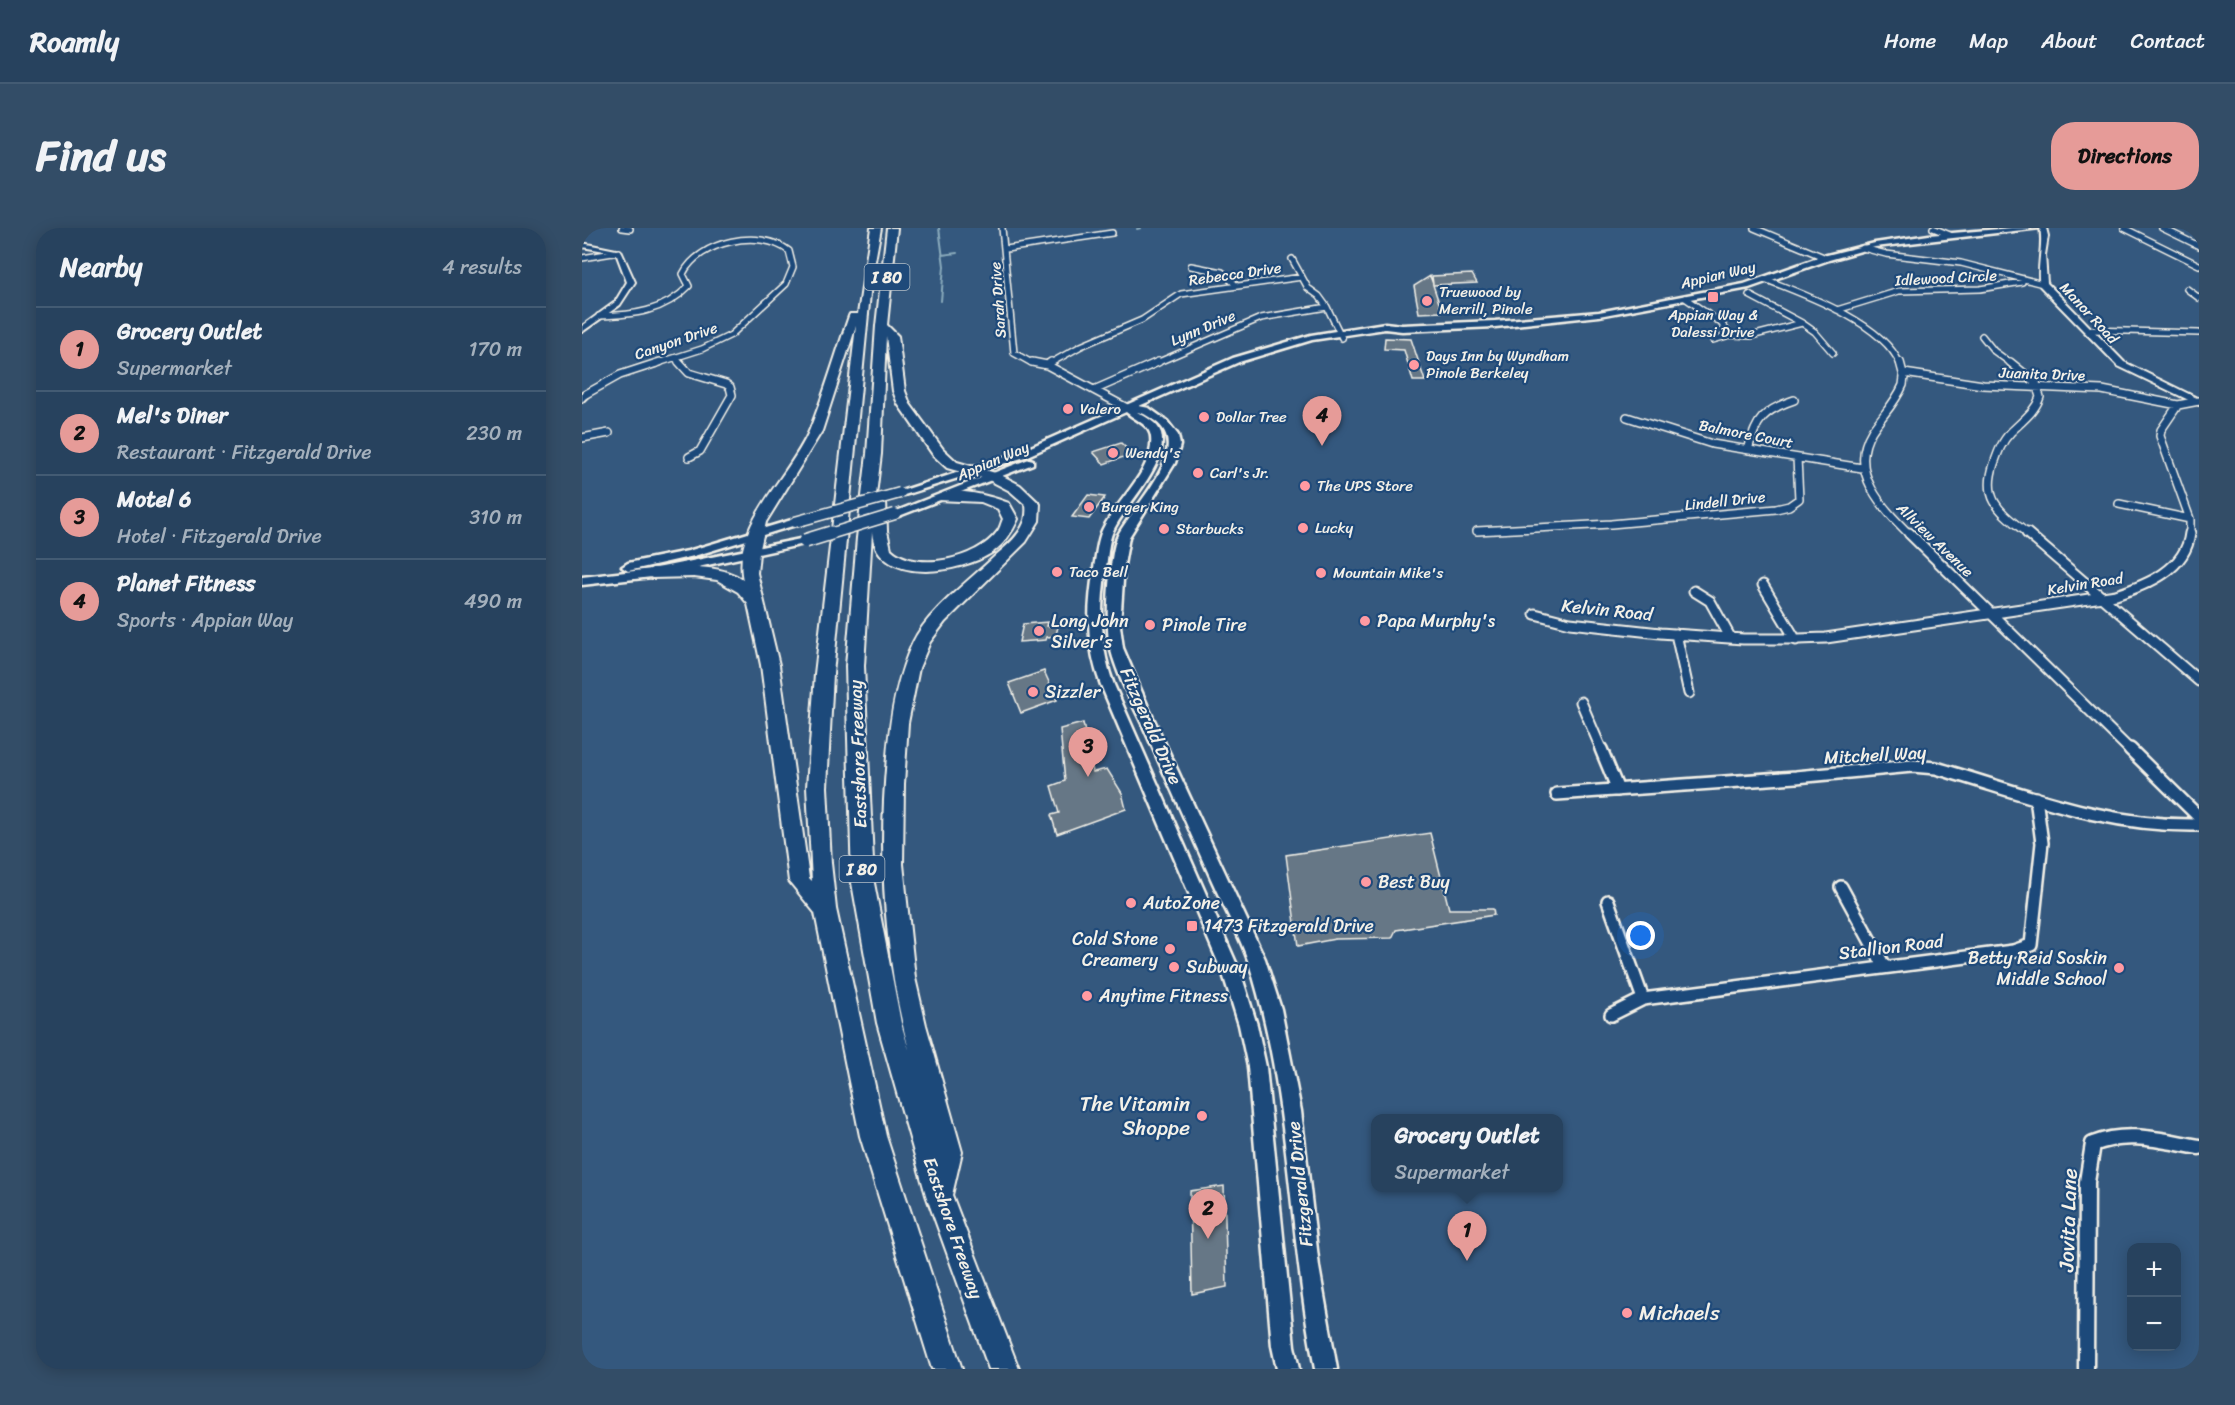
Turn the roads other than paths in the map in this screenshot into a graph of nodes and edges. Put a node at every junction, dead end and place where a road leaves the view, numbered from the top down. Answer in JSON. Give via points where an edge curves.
{"nodes":[{"id":1,"x":622,"y":228,"type":"edge"},
{"id":2,"x":876,"y":228,"type":"edge"},
{"id":3,"x":892,"y":228,"type":"edge"},
{"id":4,"x":1002,"y":228,"type":"edge"},
{"id":5,"x":1754,"y":228,"type":"edge"},
{"id":6,"x":1933,"y":228,"type":"edge"},
{"id":7,"x":2036,"y":228,"type":"edge"},
{"id":8,"x":2043,"y":228,"type":"edge"},
{"id":9,"x":2124,"y":228,"type":"edge"},
{"id":10,"x":2162,"y":228,"type":"edge"},
{"id":11,"x":630,"y":229,"type":"edge"},
{"id":12,"x":1112,"y":233,"type":"dead end"},
{"id":13,"x":1950,"y":235,"type":"junction"},
{"id":14,"x":582,"y":245,"type":"edge"},
{"id":15,"x":2199,"y":246,"type":"edge"},
{"id":16,"x":1863,"y":248,"type":"junction"},
{"id":17,"x":1006,"y":249,"type":"junction"},
{"id":18,"x":607,"y":250,"type":"junction"},
{"id":19,"x":619,"y":252,"type":"junction"},
{"id":20,"x":1846,"y":253,"type":"junction"},
{"id":21,"x":1886,"y":254,"type":"junction"},
{"id":22,"x":590,"y":257,"type":"junction"},
{"id":23,"x":582,"y":258,"type":"edge"},
{"id":24,"x":1826,"y":258,"type":"junction"},
{"id":25,"x":1292,"y":259,"type":"dead end"},
{"id":26,"x":2199,"y":265,"type":"edge"},
{"id":27,"x":1191,"y":266,"type":"dead end"},
{"id":28,"x":1302,"y":278,"type":"junction"},
{"id":29,"x":1767,"y":280,"type":"junction"},
{"id":30,"x":2022,"y":282,"type":"junction"},
{"id":31,"x":866,"y":283,"type":"junction"},
{"id":32,"x":2043,"y":284,"type":"junction"},
{"id":33,"x":1236,"y":285,"type":"junction"},
{"id":34,"x":2187,"y":289,"type":"dead end"},
{"id":35,"x":1749,"y":295,"type":"dead end"},
{"id":36,"x":1685,"y":298,"type":"junction"},
{"id":37,"x":2199,"y":298,"type":"edge"},
{"id":38,"x":1327,"y":307,"type":"junction"},
{"id":39,"x":1837,"y":310,"type":"junction"},
{"id":40,"x":600,"y":316,"type":"junction"},
{"id":41,"x":1802,"y":323,"type":"junction"},
{"id":42,"x":881,"y":326,"type":"junction"},
{"id":43,"x":582,"y":330,"type":"edge"},
{"id":44,"x":2090,"y":330,"type":"junction"},
{"id":45,"x":2199,"y":333,"type":"edge"},
{"id":46,"x":1341,"y":335,"type":"junction"},
{"id":47,"x":1730,"y":335,"type":"junction"},
{"id":48,"x":1982,"y":336,"type":"dead end"},
{"id":49,"x":1713,"y":340,"type":"dead end"},
{"id":50,"x":1833,"y":353,"type":"dead end"},
{"id":51,"x":675,"y":358,"type":"junction"},
{"id":52,"x":1047,"y":365,"type":"junction"},
{"id":53,"x":1904,"y":374,"type":"junction"},
{"id":54,"x":2038,"y":387,"type":"junction"},
{"id":55,"x":1094,"y":390,"type":"junction"},
{"id":56,"x":583,"y":396,"type":"edge"},
{"id":57,"x":1794,"y":400,"type":"dead end"},
{"id":58,"x":2198,"y":401,"type":"edge"},
{"id":59,"x":2178,"y":405,"type":"junction"},
{"id":60,"x":1146,"y":410,"type":"junction"},
{"id":61,"x":1130,"y":411,"type":"junction"},
{"id":62,"x":1627,"y":417,"type":"dead end"},
{"id":63,"x":609,"y":433,"type":"dead end"},
{"id":64,"x":582,"y":438,"type":"edge"},
{"id":65,"x":1748,"y":450,"type":"junction"},
{"id":66,"x":874,"y":454,"type":"junction"},
{"id":67,"x":689,"y":457,"type":"dead end"},
{"id":68,"x":1797,"y":458,"type":"junction"},
{"id":69,"x":1151,"y":462,"type":"junction"},
{"id":70,"x":1863,"y":468,"type":"junction"},
{"id":71,"x":972,"y":471,"type":"junction"},
{"id":72,"x":994,"y":477,"type":"junction"},
{"id":73,"x":1132,"y":491,"type":"junction"},
{"id":74,"x":1148,"y":496,"type":"junction"},
{"id":75,"x":943,"y":497,"type":"junction"},
{"id":76,"x":2119,"y":504,"type":"dead end"},
{"id":77,"x":2190,"y":519,"type":"junction"},
{"id":78,"x":1129,"y":526,"type":"junction"},
{"id":79,"x":1477,"y":531,"type":"dead end"},
{"id":80,"x":755,"y":532,"type":"junction"},
{"id":81,"x":2195,"y":545,"type":"edge"},
{"id":82,"x":751,"y":553,"type":"junction"},
{"id":83,"x":582,"y":571,"type":"edge"},
{"id":84,"x":652,"y":573,"type":"junction"},
{"id":85,"x":582,"y":581,"type":"edge"},
{"id":86,"x":1763,"y":585,"type":"dead end"},
{"id":87,"x":1694,"y":591,"type":"dead end"},
{"id":88,"x":2101,"y":598,"type":"junction"},
{"id":89,"x":759,"y":610,"type":"junction"},
{"id":90,"x":1990,"y":613,"type":"junction"},
{"id":91,"x":1534,"y":614,"type":"dead end"},
{"id":92,"x":1676,"y":634,"type":"junction"},
{"id":93,"x":1730,"y":638,"type":"junction"},
{"id":94,"x":1796,"y":640,"type":"junction"},
{"id":95,"x":2199,"y":681,"type":"edge"},
{"id":96,"x":1689,"y":693,"type":"dead end"},
{"id":97,"x":1581,"y":702,"type":"dead end"},
{"id":98,"x":1618,"y":790,"type":"junction"},
{"id":99,"x":1557,"y":794,"type":"dead end"},
{"id":100,"x":2036,"y":798,"type":"junction"},
{"id":101,"x":2199,"y":818,"type":"edge"},
{"id":102,"x":2199,"y":825,"type":"edge"},
{"id":103,"x":1841,"y":887,"type":"dead end"},
{"id":104,"x":1608,"y":901,"type":"dead end"},
{"id":105,"x":825,"y":909,"type":"junction"},
{"id":106,"x":1884,"y":966,"type":"junction"},
{"id":107,"x":1643,"y":999,"type":"junction"},
{"id":108,"x":1611,"y":1016,"type":"dead end"},
{"id":109,"x":2199,"y":1147,"type":"edge"},
{"id":110,"x":939,"y":1195,"type":"junction"},
{"id":111,"x":947,"y":1369,"type":"edge"},
{"id":112,"x":1004,"y":1369,"type":"edge"},
{"id":113,"x":1288,"y":1369,"type":"edge"},
{"id":114,"x":1326,"y":1369,"type":"edge"},
{"id":115,"x":2086,"y":1369,"type":"edge"}],
"edges":[{"from":1,"to":11,"type":"street"},
{"from":2,"to":31,"type":"highway","name":"Eastshore Freeway","number":"I 80"},
{"from":3,"to":42,"type":"highway","name":"Eastshore Freeway","number":"I 80"},
{"from":4,"to":17,"type":"street","name":"Sarah Drive"},
{"from":5,"to":24,"type":"street"},
{"from":6,"to":13,"type":"street"},
{"from":7,"to":13,"type":"main road","name":"Appian Way"},
{"from":8,"to":32,"type":"street","name":"Manor Road"},
{"from":9,"to":26,"type":"street"},
{"from":10,"to":15,"type":"street"},
{"from":12,"to":17,"type":"street"},
{"from":13,"to":16,"type":"main road","name":"Appian Way"},
{"from":14,"to":18,"type":"street"},
{"from":16,"to":20,"type":"main road","name":"Appian Way"},
{"from":16,"to":21,"type":"street"},
{"from":17,"to":52,"type":"street","name":"Sarah Drive","via":[[1014,353],[1030,363]]},
{"from":18,"to":19,"type":"street"},
{"from":18,"to":22,"type":"street"},
{"from":19,"to":22,"type":"street"},
{"from":19,"to":40,"type":"street","via":[[632,282],[619,302]]},
{"from":20,"to":21,"type":"street"},
{"from":20,"to":24,"type":"main road","name":"Appian Way"},
{"from":21,"to":30,"type":"street","via":[[1962,263]]},
{"from":22,"to":23,"type":"street"},
{"from":24,"to":29,"type":"main road","name":"Appian Way"},
{"from":25,"to":28,"type":"street"},
{"from":27,"to":33,"type":"street","via":[[1219,270]]},
{"from":28,"to":33,"type":"street","name":"Rebecca Drive"},
{"from":28,"to":38,"type":"street"},
{"from":29,"to":36,"type":"main road","name":"Appian Way"},
{"from":29,"to":39,"type":"street"},
{"from":30,"to":32,"type":"street"},
{"from":30,"to":39,"type":"street","name":"Idlewood Circle","via":[[1986,290],[1905,290]]},
{"from":31,"to":80,"type":"highway","via":[[859,292],[852,326],[816,430]]},
{"from":31,"to":105,"type":"highway","name":"Eastshore Freeway","number":"I 80","via":[[830,602],[821,720],[817,787]]},
{"from":32,"to":44,"type":"street","name":"Manor Road"},
{"from":33,"to":52,"type":"street","name":"Rebecca Drive","via":[[1180,294],[1143,320],[1068,351]]},
{"from":34,"to":37,"type":"street"},
{"from":35,"to":41,"type":"street"},
{"from":36,"to":46,"type":"main road","name":"Appian Way","via":[[1549,320]]},
{"from":36,"to":47,"type":"street","via":[[1721,323]]},
{"from":38,"to":46,"type":"street"},
{"from":38,"to":55,"type":"street","name":"Lynn Drive","via":[[1261,318]]},
{"from":39,"to":53,"type":"street","via":[[1879,338]]},
{"from":40,"to":43,"type":"street"},
{"from":40,"to":51,"type":"street","name":"Canyon Drive","via":[[635,314],[665,305],[689,286],[683,274],[688,264],[740,238],[788,248],[793,263],[788,280],[731,335]]},
{"from":41,"to":47,"type":"street","via":[[1751,336]]},
{"from":41,"to":50,"type":"street"},
{"from":42,"to":66,"type":"highway","name":"Eastshore Freeway","number":"I 80"},
{"from":42,"to":71,"type":"highway","via":[[892,336],[904,404],[938,452],[952,465]]},
{"from":44,"to":45,"type":"street"},
{"from":44,"to":58,"type":"street","name":"Manor Road","via":[[2121,364]]},
{"from":46,"to":60,"type":"main road","name":"Appian Way","via":[[1250,363]]},
{"from":46,"to":61,"type":"main road","name":"Appian Way","via":[[1290,342],[1236,360]]},
{"from":47,"to":49,"type":"street"},
{"from":48,"to":54,"type":"street","via":[[1996,353]]},
{"from":51,"to":56,"type":"street","name":"Canyon Drive","via":[[620,375]]},
{"from":51,"to":67,"type":"street","via":[[689,374],[726,384],[732,394],[700,450]]},
{"from":52,"to":55,"type":"street","name":"Sarah Drive"},
{"from":53,"to":54,"type":"street","name":"Juanita Drive","via":[[1983,385]]},
{"from":53,"to":70,"type":"street","via":[[1899,395],[1869,434],[1863,450]]},
{"from":54,"to":59,"type":"street","name":"Juanita Drive","via":[[2102,390]]},
{"from":54,"to":88,"type":"street","via":[[2038,401],[2002,441],[1988,480],[1990,497]]},
{"from":55,"to":61,"type":"street","name":"Sarah Drive"},
{"from":57,"to":65,"type":"street","via":[[1765,412],[1754,426]]},
{"from":58,"to":59,"type":"street"},
{"from":59,"to":77,"type":"street","name":"Kelvin Road","via":[[2160,436]]},
{"from":60,"to":61,"type":"main road","name":"Appian Way"},
{"from":60,"to":74,"type":"main road","name":"Fitzgerald Drive","via":[[1164,423],[1175,439],[1170,463]]},
{"from":61,"to":69,"type":"main road","name":"Fitzgerald Drive","via":[[1156,434],[1156,452]]},
{"from":61,"to":71,"type":"main road","name":"Appian Way"},
{"from":61,"to":72,"type":"main road","name":"Appian Way"},
{"from":62,"to":65,"type":"street","name":"Balmore Court","via":[[1712,444]]},
{"from":63,"to":64,"type":"street"},
{"from":65,"to":68,"type":"street","name":"Balmore Court"},
{"from":66,"to":75,"type":"highway","via":[[881,537],[883,549],[891,557],[916,566],[948,564],[978,555],[1006,534],[1012,521],[1009,510],[1001,503],[969,495]]},
{"from":66,"to":110,"type":"highway","name":"Eastshore Freeway","number":"I 80","via":[[855,666],[863,883],[889,1023]]},
{"from":68,"to":70,"type":"street","name":"Balmore Court"},
{"from":68,"to":79,"type":"street","name":"Lindell Drive","via":[[1799,499],[1789,506],[1611,524]]},
{"from":69,"to":73,"type":"main road","name":"Fitzgerald Drive"},
{"from":69,"to":74,"type":"main road","via":[[1156,470],[1146,487]]},
{"from":70,"to":90,"type":"street","name":"Allview Avenue","via":[[1885,510]]},
{"from":71,"to":72,"type":"highway"},
{"from":71,"to":80,"type":"main road","name":"Appian Way","bridge":true},
{"from":72,"to":75,"type":"main road","name":"Appian Way"},
{"from":72,"to":110,"type":"highway","via":[[1028,497],[1034,504],[1035,516],[1017,544],[939,618],[922,640],[910,668],[899,723],[894,784],[893,864],[904,978],[949,1152]]},
{"from":73,"to":78,"type":"main road","via":[[1137,499],[1128,518]]},
{"from":73,"to":113,"type":"main road","name":"Fitzgerald Drive","via":[[1103,544],[1095,645],[1117,707],[1232,974],[1248,1025],[1257,1066]]},
{"from":74,"to":78,"type":"main road","name":"Fitzgerald Drive"},
{"from":75,"to":82,"type":"main road","name":"Appian Way","bridge":true,"via":[[805,541]]},
{"from":76,"to":77,"type":"street"},
{"from":77,"to":81,"type":"street","name":"Kelvin Road"},
{"from":78,"to":114,"type":"main road","name":"Fitzgerald Drive","via":[[1118,565],[1114,626],[1117,648],[1257,959],[1266,988],[1281,1042],[1296,1137],[1314,1306]]},
{"from":80,"to":82,"type":"highway"},
{"from":80,"to":83,"type":"main road","name":"Appian Way","via":[[670,559]]},
{"from":81,"to":88,"type":"street","name":"Kelvin Road","via":[[2153,582]]},
{"from":82,"to":84,"type":"main road","name":"Appian Way"},
{"from":82,"to":89,"type":"highway","via":[[749,573]]},
{"from":84,"to":85,"type":"main road","name":"Appian Way"},
{"from":84,"to":89,"type":"highway","via":[[723,575],[736,580]]},
{"from":86,"to":94,"type":"street"},
{"from":87,"to":93,"type":"street","via":[[1710,601]]},
{"from":88,"to":90,"type":"street","name":"Kelvin Road"},
{"from":88,"to":95,"type":"street"},
{"from":89,"to":105,"type":"highway","via":[[799,881]]},
{"from":90,"to":94,"type":"street","name":"Kelvin Road"},
{"from":90,"to":101,"type":"street","name":"Allview Avenue"},
{"from":91,"to":92,"type":"street","name":"Kelvin Road","via":[[1549,620]]},
{"from":92,"to":93,"type":"street","name":"Kelvin Road"},
{"from":92,"to":96,"type":"street","name":"Kelvin Road"},
{"from":93,"to":94,"type":"street","name":"Kelvin Road"},
{"from":97,"to":98,"type":"street"},
{"from":98,"to":99,"type":"street","name":"Mitchell Way"},
{"from":98,"to":100,"type":"street","name":"Mitchell Way","via":[[1912,766],[1936,768]]},
{"from":100,"to":102,"type":"street","name":"Mitchell Way","via":[[2137,824]]},
{"from":100,"to":106,"type":"street","name":"Stallion Road","via":[[2042,843],[2031,945],[2013,951]]},
{"from":103,"to":106,"type":"street"},
{"from":104,"to":107,"type":"street"},
{"from":105,"to":111,"type":"highway","name":"Eastshore Freeway","number":"I 80","via":[[873,1136]]},
{"from":106,"to":107,"type":"street","name":"Stallion Road"},
{"from":107,"to":108,"type":"street","name":"Stallion Road"},
{"from":109,"to":115,"type":"street","name":"Jovita Lane","via":[[2125,1135],[2093,1144],[2087,1182]]},
{"from":110,"to":112,"type":"highway","name":"Eastshore Freeway","number":"I 80"}]}
